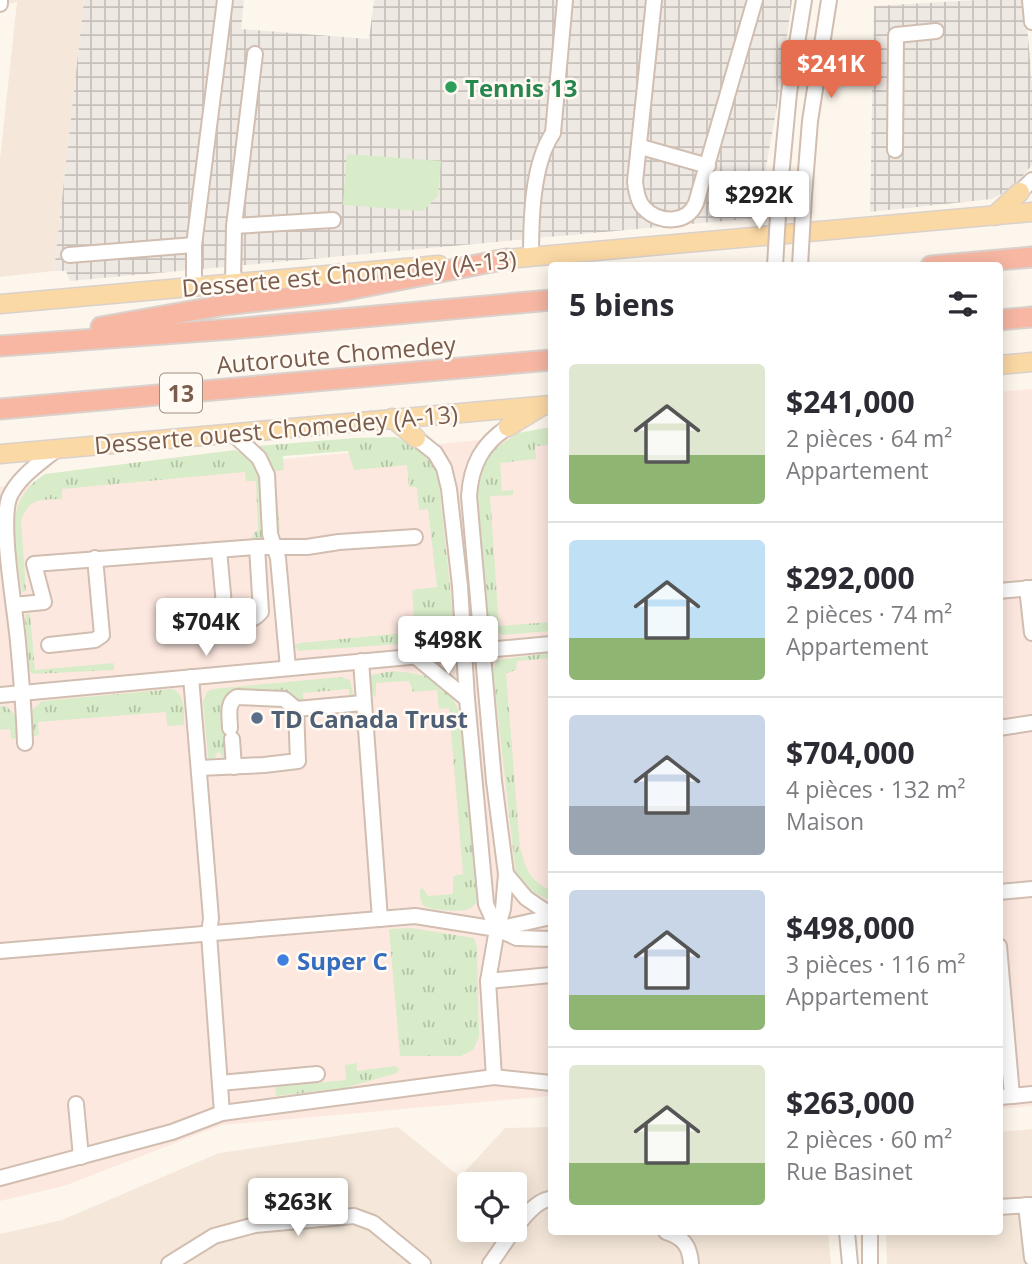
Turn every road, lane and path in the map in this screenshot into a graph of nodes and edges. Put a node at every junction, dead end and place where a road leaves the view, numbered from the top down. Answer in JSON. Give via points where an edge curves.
{"nodes":[{"id":1,"x":225,"y":0,"type":"edge"},
{"id":2,"x":565,"y":0,"type":"edge"},
{"id":3,"x":654,"y":0,"type":"edge"},
{"id":4,"x":755,"y":0,"type":"edge"},
{"id":5,"x":804,"y":0,"type":"edge"},
{"id":6,"x":829,"y":0,"type":"edge"},
{"id":7,"x":1030,"y":0,"type":"edge"},
{"id":8,"x":1032,"y":23,"type":"edge"},
{"id":9,"x":936,"y":31,"type":"dead end"},
{"id":10,"x":255,"y":54,"type":"dead end"},
{"id":11,"x":640,"y":147,"type":"junction"},
{"id":12,"x":895,"y":150,"type":"dead end"},
{"id":13,"x":708,"y":166,"type":"junction"},
{"id":14,"x":1026,"y":186,"type":"edge"},
{"id":15,"x":1032,"y":212,"type":"edge"},
{"id":16,"x":994,"y":216,"type":"junction"},
{"id":17,"x":333,"y":219,"type":"dead end"},
{"id":18,"x":677,"y":220,"type":"junction"},
{"id":19,"x":234,"y":226,"type":"junction"},
{"id":20,"x":677,"y":244,"type":"junction"},
{"id":21,"x":194,"y":245,"type":"junction"},
{"id":22,"x":69,"y":255,"type":"dead end"},
{"id":23,"x":531,"y":257,"type":"junction"},
{"id":24,"x":1032,"y":257,"type":"edge"},
{"id":25,"x":507,"y":259,"type":"junction"},
{"id":26,"x":775,"y":262,"type":"edge"},
{"id":27,"x":800,"y":262,"type":"edge"},
{"id":28,"x":976,"y":262,"type":"edge"},
{"id":29,"x":233,"y":283,"type":"junction"},
{"id":30,"x":194,"y":287,"type":"junction"},
{"id":31,"x":548,"y":300,"type":"edge"},
{"id":32,"x":0,"y":304,"type":"edge"},
{"id":33,"x":1032,"y":317,"type":"edge"},
{"id":34,"x":1003,"y":320,"type":"edge"},
{"id":35,"x":0,"y":346,"type":"edge"},
{"id":36,"x":548,"y":360,"type":"edge"},
{"id":37,"x":1032,"y":362,"type":"edge"},
{"id":38,"x":1003,"y":365,"type":"edge"},
{"id":39,"x":547,"y":406,"type":"edge"},
{"id":40,"x":0,"y":409,"type":"edge"},
{"id":41,"x":392,"y":418,"type":"junction"},
{"id":42,"x":508,"y":427,"type":"joint"},
{"id":43,"x":232,"y":433,"type":"junction"},
{"id":44,"x":416,"y":438,"type":"joint"},
{"id":45,"x":57,"y":449,"type":"junction"},
{"id":46,"x":0,"y":453,"type":"edge"},
{"id":47,"x":415,"y":537,"type":"dead end"},
{"id":48,"x":274,"y":546,"type":"junction"},
{"id":49,"x":257,"y":547,"type":"junction"},
{"id":50,"x":219,"y":550,"type":"junction"},
{"id":51,"x":95,"y":558,"type":"junction"},
{"id":52,"x":1030,"y":588,"type":"edge"},
{"id":53,"x":1003,"y":591,"type":"edge"},
{"id":54,"x":14,"y":605,"type":"junction"},
{"id":55,"x":1032,"y":633,"type":"edge"},
{"id":56,"x":548,"y":644,"type":"edge"},
{"id":57,"x":49,"y":645,"type":"dead end"},
{"id":58,"x":483,"y":650,"type":"junction"},
{"id":59,"x":465,"y":652,"type":"junction"},
{"id":60,"x":415,"y":656,"type":"junction"},
{"id":61,"x":361,"y":661,"type":"junction"},
{"id":62,"x":288,"y":668,"type":"junction"},
{"id":63,"x":191,"y":677,"type":"junction"},
{"id":64,"x":22,"y":693,"type":"junction"},
{"id":65,"x":0,"y":695,"type":"edge"},
{"id":66,"x":467,"y":699,"type":"junction"},
{"id":67,"x":363,"y":703,"type":"junction"},
{"id":68,"x":296,"y":709,"type":"junction"},
{"id":69,"x":1032,"y":723,"type":"edge"},
{"id":70,"x":1003,"y":727,"type":"edge"},
{"id":71,"x":25,"y":743,"type":"dead end"},
{"id":72,"x":234,"y":767,"type":"junction"},
{"id":73,"x":199,"y":768,"type":"junction"},
{"id":74,"x":506,"y":874,"type":"junction"},
{"id":75,"x":1032,"y":889,"type":"edge"},
{"id":76,"x":1003,"y":892,"type":"edge"},
{"id":77,"x":548,"y":914,"type":"edge"},
{"id":78,"x":548,"y":917,"type":"edge"},
{"id":79,"x":380,"y":919,"type":"junction"},
{"id":80,"x":497,"y":929,"type":"junction"},
{"id":81,"x":209,"y":934,"type":"junction"},
{"id":82,"x":548,"y":939,"type":"edge"},
{"id":83,"x":0,"y":951,"type":"edge"},
{"id":84,"x":548,"y":975,"type":"edge"},
{"id":85,"x":488,"y":981,"type":"junction"},
{"id":86,"x":1003,"y":1032,"type":"edge"},
{"id":87,"x":317,"y":1074,"type":"dead end"},
{"id":88,"x":494,"y":1077,"type":"junction"},
{"id":89,"x":220,"y":1083,"type":"junction"},
{"id":90,"x":548,"y":1083,"type":"edge"},
{"id":91,"x":1032,"y":1094,"type":"edge"},
{"id":92,"x":1006,"y":1097,"type":"edge"},
{"id":93,"x":76,"y":1104,"type":"dead end"},
{"id":94,"x":222,"y":1113,"type":"junction"},
{"id":95,"x":81,"y":1157,"type":"junction"},
{"id":96,"x":0,"y":1178,"type":"edge"},
{"id":97,"x":548,"y":1199,"type":"edge"},
{"id":98,"x":1029,"y":1205,"type":"edge"},
{"id":99,"x":1003,"y":1207,"type":"edge"},
{"id":100,"x":672,"y":1235,"type":"edge"},
{"id":101,"x":846,"y":1235,"type":"edge"},
{"id":102,"x":870,"y":1235,"type":"edge"},
{"id":103,"x":1032,"y":1258,"type":"edge"},
{"id":104,"x":169,"y":1264,"type":"edge"},
{"id":105,"x":423,"y":1264,"type":"edge"},
{"id":106,"x":490,"y":1264,"type":"edge"},
{"id":107,"x":691,"y":1264,"type":"edge"},
{"id":108,"x":850,"y":1264,"type":"edge"},
{"id":109,"x":870,"y":1264,"type":"edge"}],
"edges":[{"from":1,"to":21,"type":"street"},
{"from":2,"to":23,"type":"street","via":[[553,132],[544,147],[532,208]]},
{"from":3,"to":11,"type":"street"},
{"from":4,"to":13,"type":"street"},
{"from":5,"to":26,"type":"street","bridge":true,"via":[[789,93]]},
{"from":6,"to":27,"type":"street","bridge":true,"via":[[810,121]]},
{"from":7,"to":8,"type":"street"},
{"from":9,"to":12,"type":"street","via":[[896,35]]},
{"from":10,"to":19,"type":"street"},
{"from":11,"to":13,"type":"street"},
{"from":11,"to":18,"type":"street","via":[[635,182],[640,202],[652,214]]},
{"from":13,"to":18,"type":"street","via":[[694,210]]},
{"from":14,"to":16,"type":"main road"},
{"from":15,"to":16,"type":"main road","name":"Desserte est Chomedey (A-13)"},
{"from":16,"to":20,"type":"main road","name":"Desserte est Chomedey (A-13)"},
{"from":17,"to":19,"type":"street"},
{"from":18,"to":20,"type":"street"},
{"from":19,"to":29,"type":"street"},
{"from":20,"to":23,"type":"main road","name":"Desserte est Chomedey (A-13)"},
{"from":21,"to":22,"type":"street"},
{"from":21,"to":30,"type":"street"},
{"from":23,"to":25,"type":"main road","name":"Desserte est Chomedey (A-13)"},
{"from":24,"to":28,"type":"highway"},
{"from":25,"to":29,"type":"main road","name":"Desserte est Chomedey (A-13)"},
{"from":25,"to":35,"type":"highway","via":[[337,292],[225,306]]},
{"from":29,"to":30,"type":"main road","name":"Desserte est Chomedey (A-13)"},
{"from":30,"to":32,"type":"main road","name":"Desserte est Chomedey (A-13)"},
{"from":31,"to":35,"type":"highway","name":"Autoroute Chomedey"},
{"from":33,"to":34,"type":"highway"},
{"from":36,"to":40,"type":"highway","name":"Autoroute Chomedey","number":"13"},
{"from":37,"to":38,"type":"main road"},
{"from":39,"to":41,"type":"main road","name":"Desserte ouest Chomedey (A-13)"},
{"from":39,"to":42,"type":"main road"},
{"from":41,"to":43,"type":"main road","name":"Desserte ouest Chomedey (A-13)"},
{"from":41,"to":44,"type":"main road"},
{"from":42,"to":58,"type":"street","via":[[478,456],[470,484]]},
{"from":43,"to":45,"type":"main road","name":"Desserte ouest Chomedey (A-13)"},
{"from":43,"to":48,"type":"street","via":[[265,469]]},
{"from":44,"to":59,"type":"street","via":[[435,453],[447,477]]},
{"from":45,"to":46,"type":"main road","name":"Desserte ouest Chomedey (A-13)"},
{"from":45,"to":54,"type":"street","via":[[23,478],[5,511]]},
{"from":47,"to":48,"type":"street"},
{"from":48,"to":49,"type":"street"},
{"from":48,"to":62,"type":"street"},
{"from":49,"to":50,"type":"street"},
{"from":49,"to":50,"type":"street","via":[[261,612],[253,619],[236,621],[228,617],[224,605]]},
{"from":50,"to":51,"type":"street"},
{"from":51,"to":54,"type":"street","via":[[34,564],[44,602]]},
{"from":51,"to":57,"type":"street","via":[[103,635]]},
{"from":52,"to":53,"type":"street"},
{"from":52,"to":55,"type":"street"},
{"from":54,"to":64,"type":"street"},
{"from":56,"to":58,"type":"street"},
{"from":58,"to":59,"type":"street"},
{"from":58,"to":74,"type":"street"},
{"from":59,"to":60,"type":"street"},
{"from":59,"to":66,"type":"street"},
{"from":60,"to":61,"type":"street"},
{"from":60,"to":66,"type":"street"},
{"from":61,"to":62,"type":"street"},
{"from":61,"to":67,"type":"street"},
{"from":62,"to":63,"type":"street"},
{"from":63,"to":64,"type":"street"},
{"from":63,"to":73,"type":"street"},
{"from":64,"to":65,"type":"street"},
{"from":64,"to":71,"type":"street"},
{"from":66,"to":80,"type":"street","via":[[487,909]]},
{"from":67,"to":68,"type":"street"},
{"from":67,"to":79,"type":"street"},
{"from":68,"to":72,"type":"street","via":[[298,761]]},
{"from":68,"to":72,"type":"street","via":[[284,699],[237,697],[229,705]]},
{"from":69,"to":70,"type":"street"},
{"from":72,"to":73,"type":"street"},
{"from":73,"to":81,"type":"street"},
{"from":74,"to":77,"type":"street","via":[[520,893]]},
{"from":74,"to":80,"type":"street"},
{"from":75,"to":76,"type":"street"},
{"from":78,"to":80,"type":"street"},
{"from":79,"to":80,"type":"street","via":[[415,916]]},
{"from":79,"to":81,"type":"street"},
{"from":80,"to":82,"type":"street","via":[[517,938]]},
{"from":80,"to":85,"type":"street"},
{"from":81,"to":83,"type":"street"},
{"from":81,"to":89,"type":"street"},
{"from":84,"to":85,"type":"street"},
{"from":85,"to":88,"type":"street"},
{"from":86,"to":92,"type":"street"},
{"from":87,"to":89,"type":"street"},
{"from":88,"to":90,"type":"street"},
{"from":88,"to":94,"type":"street"},
{"from":89,"to":94,"type":"street"},
{"from":91,"to":92,"type":"street"},
{"from":93,"to":95,"type":"street"},
{"from":94,"to":95,"type":"street"},
{"from":95,"to":96,"type":"street"},
{"from":97,"to":106,"type":"street","via":[[532,1208]]},
{"from":98,"to":99,"type":"street"},
{"from":98,"to":103,"type":"street"},
{"from":100,"to":107,"type":"street","via":[[684,1241]]},
{"from":101,"to":108,"type":"street"},
{"from":102,"to":109,"type":"street"},
{"from":104,"to":105,"type":"street","via":[[214,1236],[255,1225],[354,1216],[373,1223]]}]}
